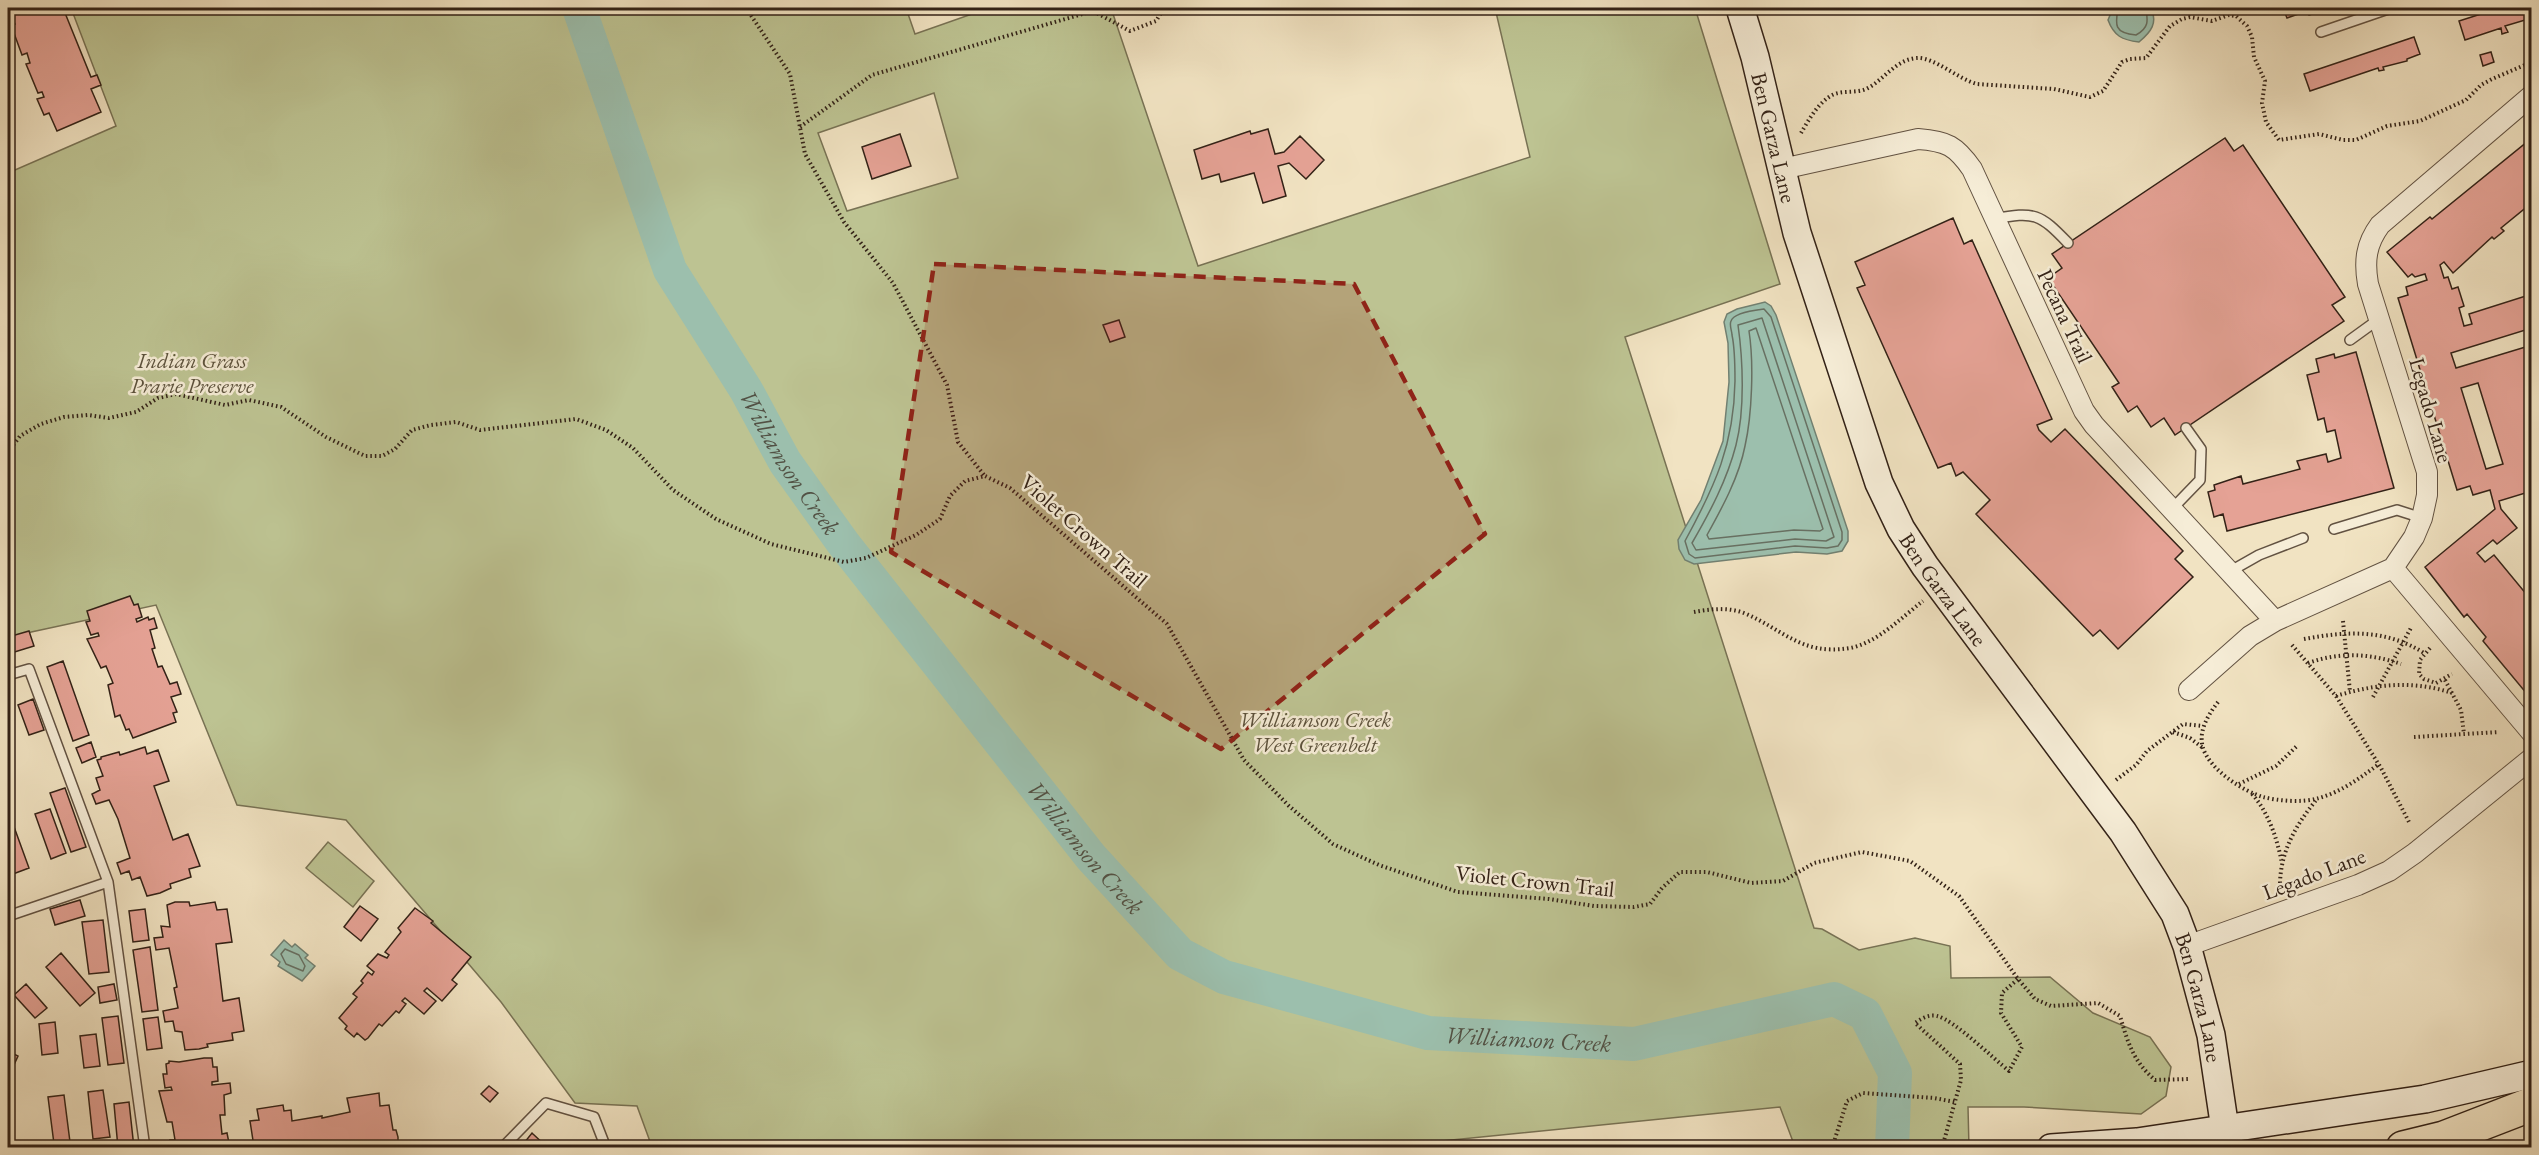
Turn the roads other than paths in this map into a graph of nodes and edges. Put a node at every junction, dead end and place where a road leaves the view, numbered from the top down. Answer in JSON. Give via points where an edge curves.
{"nodes":[{"id":1,"x":1740,"y":8,"type":"edge"},
{"id":2,"x":2391,"y":8,"type":"edge"},
{"id":3,"x":2321,"y":32,"type":"dead end"},
{"id":4,"x":8,"y":88,"type":"edge"},
{"id":5,"x":2532,"y":95,"type":"edge"},
{"id":6,"x":8,"y":122,"type":"edge"},
{"id":7,"x":1782,"y":169,"type":"junction"},
{"id":8,"x":1994,"y":219,"type":"junction"},
{"id":9,"x":2068,"y":243,"type":"dead end"},
{"id":10,"x":2379,"y":319,"type":"junction"},
{"id":11,"x":2350,"y":340,"type":"dead end"},
{"id":12,"x":2186,"y":428,"type":"dead end"},
{"id":13,"x":2172,"y":509,"type":"junction"},
{"id":14,"x":2422,"y":518,"type":"junction"},
{"id":15,"x":2334,"y":529,"type":"dead end"},
{"id":16,"x":2303,"y":538,"type":"dead end"},
{"id":17,"x":2394,"y":568,"type":"junction"},
{"id":18,"x":2229,"y":572,"type":"junction"},
{"id":19,"x":2275,"y":621,"type":"junction"},
{"id":20,"x":8,"y":675,"type":"edge"},
{"id":21,"x":2189,"y":690,"type":"dead end"},
{"id":22,"x":2532,"y":733,"type":"edge"},
{"id":23,"x":2532,"y":758,"type":"edge"},
{"id":24,"x":108,"y":882,"type":"junction"},
{"id":25,"x":8,"y":916,"type":"edge"},
{"id":26,"x":2187,"y":946,"type":"junction"},
{"id":27,"x":2532,"y":1074,"type":"edge"},
{"id":28,"x":2532,"y":1104,"type":"edge"},
{"id":29,"x":2225,"y":1129,"type":"junction"},
{"id":30,"x":145,"y":1148,"type":"edge"},
{"id":31,"x":502,"y":1148,"type":"edge"},
{"id":32,"x":606,"y":1148,"type":"edge"},
{"id":33,"x":2051,"y":1148,"type":"edge"},
{"id":34,"x":2403,"y":1148,"type":"edge"}],
"edges":[{"from":1,"to":7,"type":"street","name":"Ben Garza Lane"},
{"from":2,"to":3,"type":"lane"},
{"from":4,"to":6,"type":"lane"},
{"from":5,"to":10,"type":"street","name":"Legado Lane","via":[[2380,225],[2370,238],[2365,268]]},
{"from":7,"to":8,"type":"street","name":"Pecana Trail","via":[[1918,139],[1933,140],[1960,152]]},
{"from":7,"to":26,"type":"street","name":"Ben Garza Lane","via":[[1797,233],[1879,483],[1901,529],[1924,566],[2123,832],[2175,914]]},
{"from":8,"to":9,"type":"lane","via":[[2021,214],[2046,220]]},
{"from":8,"to":13,"type":"street","name":"Pecana Trail","via":[[2084,411]]},
{"from":10,"to":11,"type":"lane"},
{"from":10,"to":14,"type":"street","name":"Legado Lane","via":[[2427,472]]},
{"from":12,"to":13,"type":"lane","via":[[2202,449],[2200,480]]},
{"from":13,"to":18,"type":"street","name":"Pecana Trail"},
{"from":14,"to":15,"type":"lane","via":[[2397,510]]},
{"from":14,"to":17,"type":"street","name":"Legado Lane"},
{"from":16,"to":18,"type":"lane"},
{"from":17,"to":19,"type":"street"},
{"from":17,"to":22,"type":"street"},
{"from":18,"to":19,"type":"street","name":"Pecana Trail"},
{"from":19,"to":21,"type":"street","via":[[2250,636]]},
{"from":20,"to":24,"type":"lane","via":[[29,669]]},
{"from":23,"to":26,"type":"street","name":"Legado Lane","via":[[2389,871]]},
{"from":24,"to":25,"type":"lane"},
{"from":24,"to":30,"type":"lane"},
{"from":26,"to":29,"type":"street","name":"Ben Garza Lane","via":[[2211,1035]]},
{"from":27,"to":29,"type":"street","via":[[2425,1099]]},
{"from":28,"to":34,"type":"highway","via":[[2444,1138]]},
{"from":29,"to":33,"type":"street","via":[[2137,1142]]},
{"from":31,"to":32,"type":"lane","via":[[546,1103],[594,1117]]}]}
